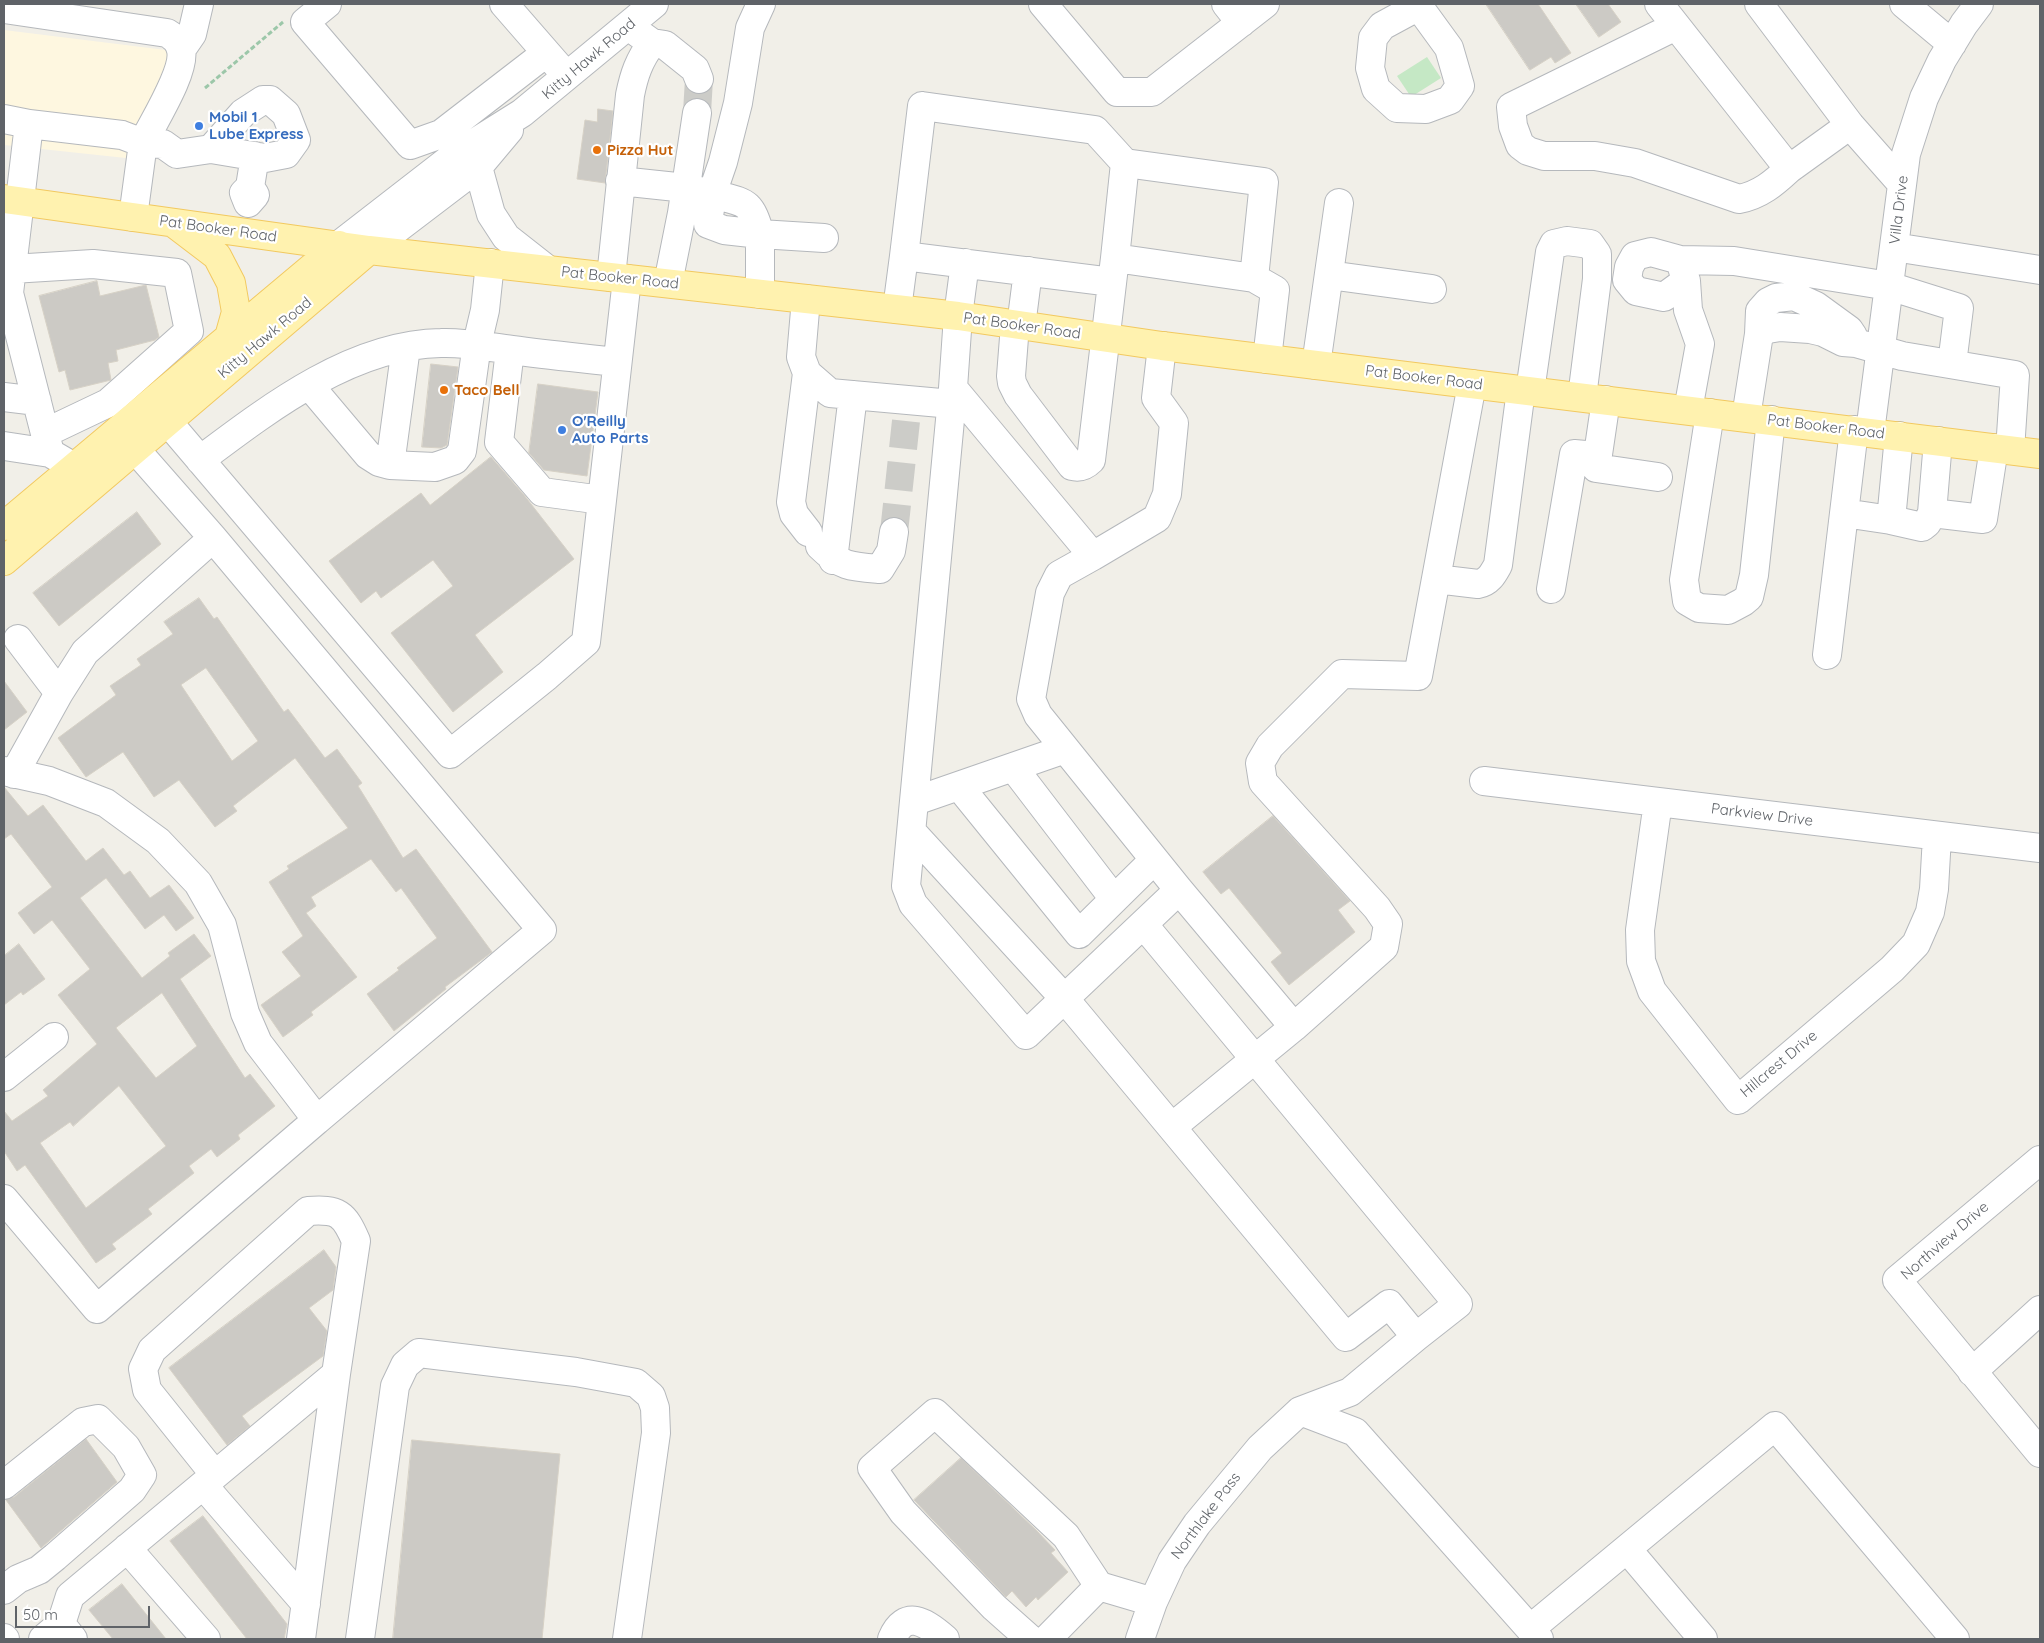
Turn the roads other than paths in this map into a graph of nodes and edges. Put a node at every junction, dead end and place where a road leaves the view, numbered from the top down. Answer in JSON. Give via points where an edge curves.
{"nodes":[{"id":1,"x":199,"y":4,"type":"edge"},
{"id":2,"x":327,"y":4,"type":"edge"},
{"id":3,"x":504,"y":4,"type":"edge"},
{"id":4,"x":654,"y":4,"type":"edge"},
{"id":5,"x":761,"y":4,"type":"edge"},
{"id":6,"x":1043,"y":4,"type":"edge"},
{"id":7,"x":1265,"y":4,"type":"edge"},
{"id":8,"x":1659,"y":4,"type":"edge"},
{"id":9,"x":1759,"y":4,"type":"edge"},
{"id":10,"x":1904,"y":4,"type":"edge"},
{"id":11,"x":1979,"y":4,"type":"edge"},
{"id":12,"x":4,"y":9,"type":"edge"},
{"id":13,"x":1233,"y":13,"type":"edge"},
{"id":14,"x":629,"y":26,"type":"junction"},
{"id":15,"x":1676,"y":26,"type":"junction"},
{"id":16,"x":652,"y":43,"type":"junction"},
{"id":17,"x":1952,"y":44,"type":"junction"},
{"id":18,"x":181,"y":50,"type":"junction"},
{"id":19,"x":546,"y":52,"type":"junction"},
{"id":20,"x":567,"y":77,"type":"junction"},
{"id":21,"x":699,"y":78,"type":"tunnel mouth"},
{"id":22,"x":522,"y":113,"type":"junction"},
{"id":23,"x":697,"y":113,"type":"tunnel mouth"},
{"id":24,"x":17,"y":121,"type":"edge"},
{"id":25,"x":1850,"y":125,"type":"junction"},
{"id":26,"x":143,"y":143,"type":"junction"},
{"id":27,"x":211,"y":149,"type":"junction"},
{"id":28,"x":255,"y":156,"type":"junction"},
{"id":29,"x":1125,"y":163,"type":"junction"},
{"id":30,"x":478,"y":167,"type":"junction"},
{"id":31,"x":1789,"y":169,"type":"junction"},
{"id":32,"x":620,"y":181,"type":"junction"},
{"id":33,"x":1902,"y":184,"type":"junction"},
{"id":34,"x":686,"y":188,"type":"junction"},
{"id":35,"x":712,"y":194,"type":"junction"},
{"id":36,"x":12,"y":200,"type":"edge"},
{"id":37,"x":1340,"y":202,"type":"dead end"},
{"id":38,"x":133,"y":217,"type":"junction"},
{"id":39,"x":174,"y":223,"type":"junction"},
{"id":40,"x":242,"y":232,"type":"junction"},
{"id":41,"x":760,"y":234,"type":"junction"},
{"id":42,"x":824,"y":238,"type":"dead end"},
{"id":43,"x":339,"y":245,"type":"junction"},
{"id":44,"x":1894,"y":247,"type":"junction"},
{"id":45,"x":369,"y":250,"type":"junction"},
{"id":46,"x":904,"y":256,"type":"junction"},
{"id":47,"x":490,"y":263,"type":"junction"},
{"id":48,"x":965,"y":263,"type":"junction"},
{"id":49,"x":8,"y":268,"type":"edge"},
{"id":50,"x":548,"y":270,"type":"junction"},
{"id":51,"x":1114,"y":270,"type":"junction"},
{"id":52,"x":2040,"y":270,"type":"edge"},
{"id":53,"x":1028,"y":271,"type":"junction"},
{"id":54,"x":1329,"y":275,"type":"junction"},
{"id":55,"x":619,"y":278,"type":"junction"},
{"id":56,"x":1254,"y":278,"type":"junction"},
{"id":57,"x":668,"y":283,"type":"junction"},
{"id":58,"x":1889,"y":286,"type":"junction"},
{"id":59,"x":1432,"y":288,"type":"dead end"},
{"id":60,"x":760,"y":294,"type":"junction"},
{"id":61,"x":806,"y":299,"type":"junction"},
{"id":62,"x":897,"y":309,"type":"junction"},
{"id":63,"x":9,"y":312,"type":"edge"},
{"id":64,"x":958,"y":316,"type":"junction"},
{"id":65,"x":1018,"y":326,"type":"junction"},
{"id":66,"x":229,"y":337,"type":"junction"},
{"id":67,"x":1106,"y":338,"type":"junction"},
{"id":68,"x":477,"y":344,"type":"junction"},
{"id":69,"x":1162,"y":346,"type":"junction"},
{"id":70,"x":1868,"y":346,"type":"junction"},
{"id":71,"x":406,"y":347,"type":"junction"},
{"id":72,"x":510,"y":350,"type":"junction"},
{"id":73,"x":15,"y":356,"type":"edge"},
{"id":74,"x":1267,"y":359,"type":"junction"},
{"id":75,"x":617,"y":362,"type":"junction"},
{"id":76,"x":1952,"y":364,"type":"junction"},
{"id":77,"x":1316,"y":365,"type":"junction"},
{"id":78,"x":807,"y":373,"type":"junction"},
{"id":79,"x":1472,"y":384,"type":"junction"},
{"id":80,"x":309,"y":386,"type":"junction"},
{"id":81,"x":1526,"y":390,"type":"junction"},
{"id":82,"x":853,"y":395,"type":"junction"},
{"id":83,"x":952,"y":396,"type":"junction"},
{"id":84,"x":4,"y":397,"type":"edge"},
{"id":85,"x":1594,"y":399,"type":"junction"},
{"id":86,"x":37,"y":401,"type":"junction"},
{"id":87,"x":1699,"y":412,"type":"junction"},
{"id":88,"x":1759,"y":419,"type":"junction"},
{"id":89,"x":168,"y":422,"type":"junction"},
{"id":90,"x":1862,"y":431,"type":"junction"},
{"id":91,"x":1899,"y":436,"type":"junction"},
{"id":92,"x":1938,"y":441,"type":"junction"},
{"id":93,"x":48,"y":443,"type":"junction"},
{"id":94,"x":4,"y":446,"type":"edge"},
{"id":95,"x":135,"y":449,"type":"junction"},
{"id":96,"x":2002,"y":449,"type":"junction"},
{"id":97,"x":2040,"y":454,"type":"edge"},
{"id":98,"x":1597,"y":456,"type":"junction"},
{"id":99,"x":200,"y":460,"type":"junction"},
{"id":100,"x":390,"y":464,"type":"junction"},
{"id":101,"x":1658,"y":476,"type":"dead end"},
{"id":102,"x":83,"y":477,"type":"junction"},
{"id":103,"x":602,"y":500,"type":"junction"},
{"id":104,"x":1932,"y":513,"type":"junction"},
{"id":105,"x":1844,"y":514,"type":"junction"},
{"id":106,"x":1891,"y":520,"type":"junction"},
{"id":107,"x":4,"y":526,"type":"edge"},
{"id":108,"x":894,"y":532,"type":"tunnel mouth"},
{"id":109,"x":214,"y":538,"type":"junction"},
{"id":110,"x":1093,"y":556,"type":"junction"},
{"id":111,"x":833,"y":560,"type":"junction"},
{"id":112,"x":4,"y":562,"type":"edge"},
{"id":113,"x":1436,"y":579,"type":"junction"},
{"id":114,"x":1551,"y":589,"type":"dead end"},
{"id":115,"x":18,"y":639,"type":"dead end"},
{"id":116,"x":1827,"y":655,"type":"dead end"},
{"id":117,"x":59,"y":692,"type":"junction"},
{"id":118,"x":1065,"y":749,"type":"junction"},
{"id":119,"x":1013,"y":767,"type":"junction"},
{"id":120,"x":9,"y":772,"type":"edge"},
{"id":121,"x":1484,"y":781,"type":"dead end"},
{"id":122,"x":959,"y":786,"type":"junction"},
{"id":123,"x":915,"y":800,"type":"junction"},
{"id":124,"x":1658,"y":802,"type":"junction"},
{"id":125,"x":912,"y":832,"type":"junction"},
{"id":126,"x":1937,"y":836,"type":"junction"},
{"id":127,"x":2040,"y":848,"type":"edge"},
{"id":128,"x":1154,"y":860,"type":"junction"},
{"id":129,"x":1179,"y":890,"type":"junction"},
{"id":130,"x":1114,"y":899,"type":"junction"},
{"id":131,"x":1143,"y":924,"type":"junction"},
{"id":132,"x":1064,"y":998,"type":"junction"},
{"id":133,"x":1294,"y":1027,"type":"junction"},
{"id":134,"x":54,"y":1037,"type":"dead end"},
{"id":135,"x":1254,"y":1058,"type":"junction"},
{"id":136,"x":4,"y":1077,"type":"edge"},
{"id":137,"x":317,"y":1120,"type":"junction"},
{"id":138,"x":1172,"y":1127,"type":"junction"},
{"id":139,"x":2040,"y":1160,"type":"edge"},
{"id":140,"x":4,"y":1199,"type":"edge"},
{"id":141,"x":2040,"y":1310,"type":"edge"},
{"id":142,"x":1416,"y":1336,"type":"junction"},
{"id":143,"x":336,"y":1374,"type":"junction"},
{"id":144,"x":1974,"y":1374,"type":"junction"},
{"id":145,"x":1300,"y":1411,"type":"junction"},
{"id":146,"x":2040,"y":1453,"type":"edge"},
{"id":147,"x":209,"y":1480,"type":"junction"},
{"id":148,"x":4,"y":1485,"type":"edge"},
{"id":149,"x":127,"y":1548,"type":"junction"},
{"id":150,"x":1627,"y":1549,"type":"junction"},
{"id":151,"x":1099,"y":1586,"type":"junction"},
{"id":152,"x":4,"y":1590,"type":"edge"},
{"id":153,"x":1153,"y":1602,"type":"junction"},
{"id":154,"x":306,"y":1604,"type":"junction"},
{"id":155,"x":59,"y":1634,"type":"edge"},
{"id":156,"x":1534,"y":1634,"type":"edge"},
{"id":157,"x":206,"y":1639,"type":"edge"},
{"id":158,"x":301,"y":1639,"type":"edge"},
{"id":159,"x":360,"y":1639,"type":"edge"},
{"id":160,"x":627,"y":1639,"type":"edge"},
{"id":161,"x":892,"y":1639,"type":"edge"},
{"id":162,"x":945,"y":1639,"type":"edge"},
{"id":163,"x":1030,"y":1639,"type":"edge"},
{"id":164,"x":1047,"y":1639,"type":"edge"},
{"id":165,"x":1140,"y":1639,"type":"edge"},
{"id":166,"x":1703,"y":1639,"type":"edge"},
{"id":167,"x":1954,"y":1639,"type":"edge"}],
"edges":[{"from":1,"to":18,"type":"street","via":[[192,34]]},
{"from":2,"to":19,"type":"street","via":[[305,22],[410,145],[441,134]]},
{"from":3,"to":19,"type":"street"},
{"from":4,"to":14,"type":"street","name":"Kitty Hawk Road"},
{"from":5,"to":35,"type":"street","via":[[750,28],[738,103]]},
{"from":6,"to":13,"type":"street","via":[[1117,92],[1152,92]]},
{"from":7,"to":13,"type":"street"},
{"from":8,"to":15,"type":"street"},
{"from":9,"to":25,"type":"street"},
{"from":10,"to":17,"type":"street"},
{"from":11,"to":17,"type":"street","name":"Villa Drive"},
{"from":12,"to":18,"type":"street","via":[[167,33],[176,39]]},
{"from":14,"to":16,"type":"street"},
{"from":14,"to":20,"type":"street","name":"Kitty Hawk Road"},
{"from":15,"to":31,"type":"street"},
{"from":15,"to":31,"type":"street","via":[[1511,107],[1520,145],[1544,156],[1595,156],[1635,163],[1739,199],[1768,188]]},
{"from":16,"to":21,"type":"street","via":[[666,45],[695,69]]},
{"from":16,"to":32,"type":"street","via":[[635,72]]},
{"from":17,"to":33,"type":"street","name":"Villa Drive","via":[[1921,106],[1906,154]]},
{"from":18,"to":26,"type":"street","via":[[181,68]]},
{"from":19,"to":20,"type":"street"},
{"from":20,"to":22,"type":"street","name":"Kitty Hawk Road"},
{"from":22,"to":30,"type":"street","name":"Kitty Hawk Road"},
{"from":22,"to":43,"type":"street","name":"Kitty Hawk Road","via":[[455,155]]},
{"from":23,"to":34,"type":"street"},
{"from":24,"to":26,"type":"street","via":[[122,134]]},
{"from":24,"to":36,"type":"street"},
{"from":25,"to":31,"type":"street"},
{"from":25,"to":33,"type":"street"},
{"from":26,"to":27,"type":"street","via":[[163,144],[176,154]]},
{"from":26,"to":38,"type":"street"},
{"from":27,"to":28,"type":"street"},
{"from":27,"to":28,"type":"street","via":[[243,113],[263,100],[270,100],[286,114],[296,140],[286,154],[265,158]]},
{"from":28,"to":40,"type":"street"},
{"from":29,"to":46,"type":"street","via":[[1095,130],[922,106]]},
{"from":29,"to":51,"type":"street"},
{"from":29,"to":56,"type":"street","via":[[1264,182]]},
{"from":30,"to":45,"type":"street","name":"Kitty Hawk Road"},
{"from":30,"to":50,"type":"street","via":[[491,214],[506,237]]},
{"from":32,"to":34,"type":"street"},
{"from":32,"to":55,"type":"street"},
{"from":33,"to":44,"type":"street","name":"Villa Drive"},
{"from":34,"to":35,"type":"street"},
{"from":34,"to":57,"type":"street"},
{"from":35,"to":41,"type":"street","via":[[745,203],[754,212]]},
{"from":36,"to":38,"type":"main road","name":"Pat Booker Road"},
{"from":36,"to":49,"type":"street"},
{"from":37,"to":54,"type":"street"},
{"from":38,"to":39,"type":"main road","name":"Pat Booker Road"},
{"from":39,"to":40,"type":"main road","name":"Pat Booker Road"},
{"from":39,"to":66,"type":"main road","via":[[217,256],[231,283],[236,312]]},
{"from":40,"to":43,"type":"main road","name":"Pat Booker Road"},
{"from":41,"to":42,"type":"street"},
{"from":41,"to":60,"type":"street"},
{"from":43,"to":45,"type":"main road","name":"Pat Booker Road"},
{"from":43,"to":66,"type":"main road","name":"Kitty Hawk Road"},
{"from":44,"to":52,"type":"street"},
{"from":44,"to":58,"type":"street","name":"Villa Drive"},
{"from":45,"to":47,"type":"main road","name":"Pat Booker Road"},
{"from":45,"to":89,"type":"main road","name":"Kitty Hawk Road"},
{"from":46,"to":48,"type":"street"},
{"from":46,"to":62,"type":"street"},
{"from":47,"to":50,"type":"main road","name":"Pat Booker Road"},
{"from":47,"to":68,"type":"street","via":[[485,310]]},
{"from":48,"to":53,"type":"street"},
{"from":48,"to":64,"type":"street"},
{"from":49,"to":63,"type":"street"},
{"from":49,"to":93,"type":"street","via":[[93,264],[177,273],[189,331],[108,403]]},
{"from":50,"to":55,"type":"main road","name":"Pat Booker Road"},
{"from":51,"to":53,"type":"street"},
{"from":51,"to":56,"type":"street"},
{"from":51,"to":67,"type":"street"},
{"from":53,"to":65,"type":"street"},
{"from":54,"to":59,"type":"street"},
{"from":54,"to":77,"type":"street"},
{"from":55,"to":57,"type":"main road","name":"Pat Booker Road"},
{"from":55,"to":75,"type":"street"},
{"from":56,"to":74,"type":"street","via":[[1275,290]]},
{"from":57,"to":60,"type":"main road","name":"Pat Booker Road"},
{"from":58,"to":70,"type":"street","name":"Villa Drive"},
{"from":58,"to":76,"type":"street","via":[[1959,308]]},
{"from":58,"to":87,"type":"street","via":[[1734,261],[1683,270],[1688,310],[1700,344]]},
{"from":60,"to":61,"type":"main road","name":"Pat Booker Road"},
{"from":61,"to":62,"type":"main road","name":"Pat Booker Road"},
{"from":61,"to":78,"type":"street","via":[[801,357]]},
{"from":62,"to":64,"type":"main road","name":"Pat Booker Road"},
{"from":63,"to":73,"type":"street"},
{"from":64,"to":65,"type":"main road","name":"Pat Booker Road"},
{"from":64,"to":83,"type":"street"},
{"from":65,"to":67,"type":"main road","name":"Pat Booker Road"},
{"from":65,"to":67,"type":"street","via":[[1012,383],[1072,466],[1078,468],[1092,460]]},
{"from":66,"to":102,"type":"main road","name":"Kitty Hawk Road"},
{"from":67,"to":69,"type":"main road","name":"Pat Booker Road"},
{"from":68,"to":71,"type":"street","via":[[439,342]]},
{"from":68,"to":72,"type":"street"},
{"from":68,"to":100,"type":"street","via":[[462,451],[455,460],[435,467]]},
{"from":69,"to":74,"type":"main road","name":"Pat Booker Road"},
{"from":69,"to":110,"type":"street","via":[[1156,398],[1174,423],[1167,494],[1157,518]]},
{"from":70,"to":76,"type":"street","via":[[1902,356]]},
{"from":70,"to":88,"type":"street","via":[[1794,327],[1774,328],[1759,334]]},
{"from":70,"to":90,"type":"street","name":"Villa Drive"},
{"from":71,"to":80,"type":"street","via":[[384,351],[342,367]]},
{"from":71,"to":100,"type":"street"},
{"from":72,"to":75,"type":"street"},
{"from":72,"to":103,"type":"street","via":[[499,442],[542,492]]},
{"from":73,"to":86,"type":"street"},
{"from":74,"to":77,"type":"main road","name":"Pat Booker Road"},
{"from":75,"to":103,"type":"street"},
{"from":76,"to":96,"type":"street","via":[[2015,374]]},
{"from":77,"to":79,"type":"main road","name":"Pat Booker Road"},
{"from":78,"to":82,"type":"street","via":[[830,393]]},
{"from":78,"to":111,"type":"street","via":[[791,502],[794,514]]},
{"from":79,"to":81,"type":"main road","name":"Pat Booker Road"},
{"from":79,"to":113,"type":"street"},
{"from":80,"to":99,"type":"street","via":[[250,422]]},
{"from":80,"to":100,"type":"street","via":[[368,455]]},
{"from":81,"to":85,"type":"main road","name":"Pat Booker Road"},
{"from":81,"to":85,"type":"street","via":[[1550,252],[1554,244],[1567,241],[1590,244],[1597,254]]},
{"from":81,"to":113,"type":"street","via":[[1498,565],[1485,583]]},
{"from":82,"to":83,"type":"street","via":[[908,410]]},
{"from":82,"to":111,"type":"street"},
{"from":83,"to":110,"type":"street"},
{"from":83,"to":123,"type":"street"},
{"from":84,"to":86,"type":"street"},
{"from":85,"to":87,"type":"main road","name":"Pat Booker Road"},
{"from":85,"to":98,"type":"street"},
{"from":86,"to":93,"type":"street"},
{"from":87,"to":88,"type":"main road","name":"Pat Booker Road"},
{"from":87,"to":88,"type":"street","via":[[1684,580],[1687,600],[1699,608],[1728,610],[1749,597],[1754,575]]},
{"from":88,"to":90,"type":"main road","name":"Pat Booker Road"},
{"from":89,"to":95,"type":"main road","name":"Kitty Hawk Road"},
{"from":89,"to":99,"type":"street"},
{"from":90,"to":91,"type":"main road","name":"Pat Booker Road"},
{"from":90,"to":105,"type":"street","name":"Villa Drive"},
{"from":91,"to":92,"type":"main road","name":"Pat Booker Road"},
{"from":91,"to":106,"type":"street"},
{"from":92,"to":96,"type":"main road","name":"Pat Booker Road"},
{"from":92,"to":104,"type":"street"},
{"from":93,"to":94,"type":"street"},
{"from":93,"to":102,"type":"street"},
{"from":95,"to":102,"type":"main road","name":"Kitty Hawk Road"},
{"from":95,"to":109,"type":"street"},
{"from":96,"to":97,"type":"main road","name":"Pat Booker Road"},
{"from":96,"to":104,"type":"street","via":[[1983,519]]},
{"from":98,"to":101,"type":"street","via":[[1596,468]]},
{"from":98,"to":114,"type":"street","via":[[1574,454]]},
{"from":99,"to":103,"type":"street","via":[[450,754],[586,642]]},
{"from":102,"to":107,"type":"main road","name":"Kitty Hawk Road"},
{"from":102,"to":112,"type":"main road","name":"Kitty Hawk Road"},
{"from":104,"to":106,"type":"street","via":[[1922,527]]},
{"from":105,"to":106,"type":"street"},
{"from":105,"to":116,"type":"street","name":"Villa Drive"},
{"from":108,"to":111,"type":"street","via":[[891,551],[880,569],[852,567]]},
{"from":109,"to":117,"type":"street","via":[[84,652]]},
{"from":109,"to":137,"type":"street","via":[[542,930]]},
{"from":110,"to":118,"type":"street","via":[[1060,575],[1050,593],[1032,698],[1038,715]]},
{"from":113,"to":133,"type":"street","via":[[1418,676],[1342,674],[1270,746],[1260,763],[1262,782],[1388,924],[1384,948]]},
{"from":115,"to":117,"type":"street"},
{"from":117,"to":120,"type":"street"},
{"from":118,"to":119,"type":"street"},
{"from":118,"to":128,"type":"street"},
{"from":119,"to":122,"type":"street"},
{"from":119,"to":130,"type":"street"},
{"from":120,"to":137,"type":"street","via":[[49,781],[106,803],[158,841],[198,883],[222,926],[245,1013],[258,1043]]},
{"from":121,"to":124,"type":"street","name":"Parkview Drive"},
{"from":122,"to":123,"type":"street"},
{"from":122,"to":130,"type":"street","via":[[1079,934]]},
{"from":123,"to":125,"type":"street"},
{"from":124,"to":126,"type":"street","name":"Parkview Drive"},
{"from":124,"to":126,"type":"street","name":"Hillcrest Drive","via":[[1640,930],[1641,961],[1652,991],[1738,1100],[1892,969],[1916,944],[1930,912]]},
{"from":125,"to":132,"type":"street"},
{"from":125,"to":132,"type":"street","via":[[906,886],[914,904],[1026,1034]]},
{"from":126,"to":127,"type":"street","name":"Parkview Drive"},
{"from":128,"to":129,"type":"street"},
{"from":128,"to":130,"type":"street"},
{"from":129,"to":131,"type":"street"},
{"from":129,"to":133,"type":"street"},
{"from":131,"to":132,"type":"street"},
{"from":131,"to":135,"type":"street"},
{"from":132,"to":138,"type":"street"},
{"from":133,"to":135,"type":"street"},
{"from":134,"to":136,"type":"street"},
{"from":135,"to":138,"type":"street"},
{"from":135,"to":142,"type":"street","via":[[1458,1304]]},
{"from":137,"to":140,"type":"street","via":[[97,1309]]},
{"from":138,"to":142,"type":"street","via":[[1346,1337],[1389,1304]]},
{"from":139,"to":144,"type":"street","name":"Northview Drive","via":[[1897,1280]]},
{"from":141,"to":144,"type":"street"},
{"from":142,"to":145,"type":"street","via":[[1350,1392]]},
{"from":143,"to":147,"type":"street"},
{"from":143,"to":147,"type":"street","via":[[356,1241],[348,1222],[330,1210],[308,1211],[152,1350],[143,1369],[146,1390]]},
{"from":143,"to":154,"type":"street"},
{"from":144,"to":146,"type":"street"},
{"from":145,"to":153,"type":"street","name":"Northlake Pass","via":[[1260,1448],[1197,1524],[1172,1561]]},
{"from":145,"to":156,"type":"street","via":[[1355,1432]]},
{"from":147,"to":149,"type":"street"},
{"from":147,"to":154,"type":"street"},
{"from":148,"to":152,"type":"street","via":[[83,1422],[98,1419],[126,1447],[142,1475],[132,1490],[55,1557]]},
{"from":149,"to":155,"type":"street","via":[[70,1596]]},
{"from":149,"to":157,"type":"street"},
{"from":150,"to":156,"type":"street"},
{"from":150,"to":166,"type":"street"},
{"from":150,"to":167,"type":"street","via":[[1775,1426]]},
{"from":151,"to":153,"type":"street"},
{"from":151,"to":163,"type":"street","via":[[1066,1536],[935,1413],[872,1468],[903,1512],[994,1607]]},
{"from":151,"to":164,"type":"street"},
{"from":153,"to":165,"type":"street","name":"Northlake Pass"},
{"from":154,"to":158,"type":"street"},
{"from":159,"to":160,"type":"street","via":[[394,1386],[405,1365],[419,1353],[576,1372],[636,1383],[652,1396],[656,1433]]},
{"from":161,"to":162,"type":"street","via":[[906,1620],[915,1620]]}]}
